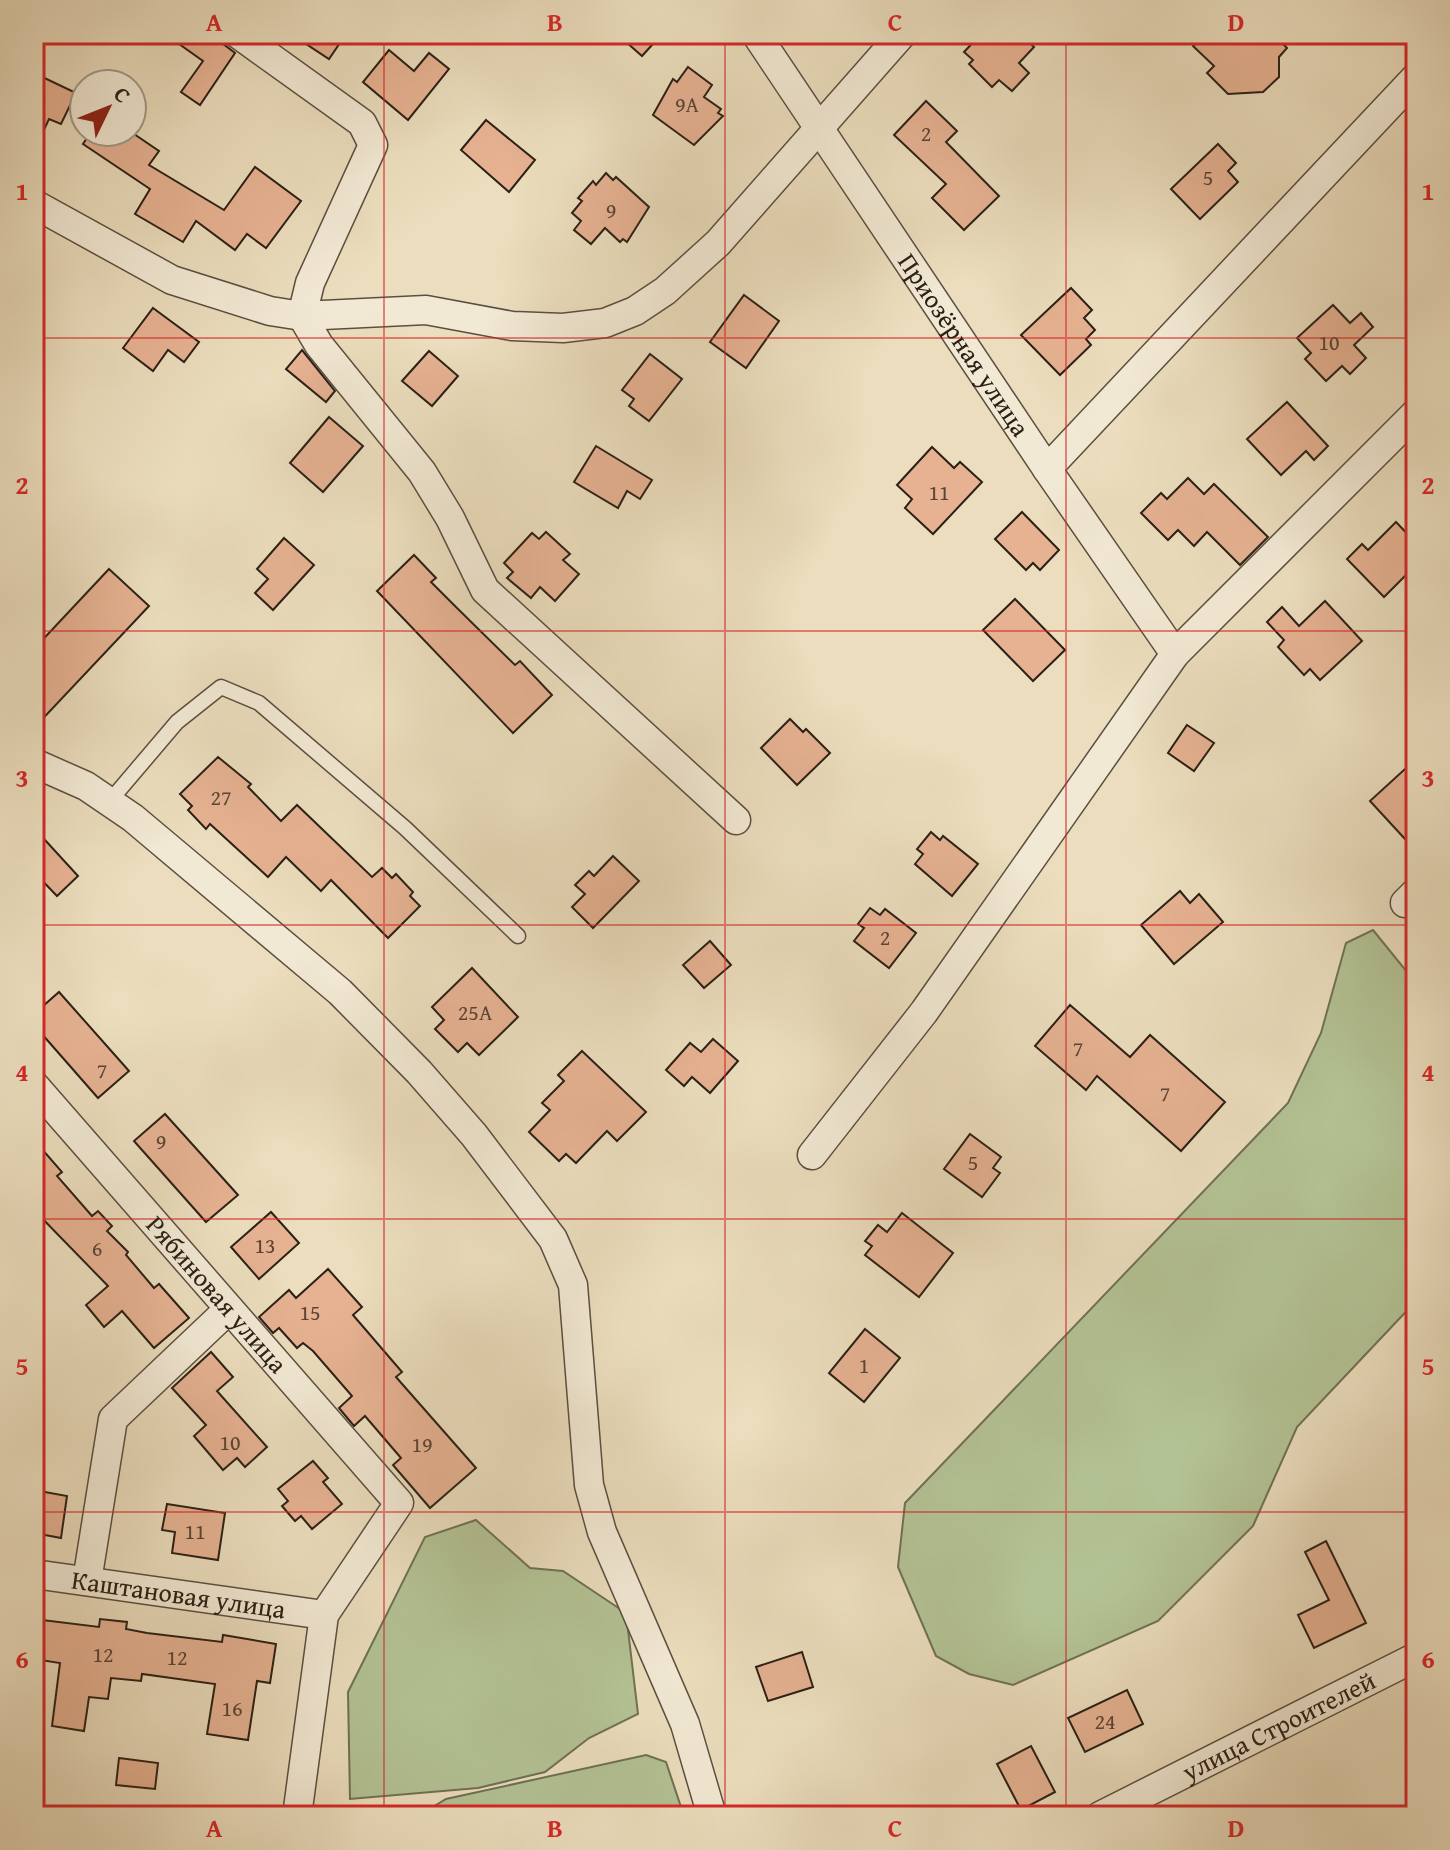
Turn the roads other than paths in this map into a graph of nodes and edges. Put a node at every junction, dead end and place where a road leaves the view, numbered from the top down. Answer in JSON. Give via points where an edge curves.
{"nodes":[{"id":1,"x":238,"y":34,"type":"edge"},
{"id":2,"x":756,"y":34,"type":"edge"},
{"id":3,"x":902,"y":34,"type":"edge"},
{"id":4,"x":1416,"y":77,"type":"edge"},
{"id":5,"x":818,"y":130,"type":"junction"},
{"id":6,"x":35,"y":212,"type":"edge"},
{"id":7,"x":302,"y":316,"type":"junction"},
{"id":8,"x":1416,"y":413,"type":"edge"},
{"id":9,"x":1047,"y":469,"type":"junction"},
{"id":10,"x":1175,"y":654,"type":"junction"},
{"id":11,"x":34,"y":763,"type":"edge"},
{"id":12,"x":109,"y":802,"type":"junction"},
{"id":13,"x":736,"y":820,"type":"dead end"},
{"id":14,"x":518,"y":936,"type":"dead end"},
{"id":15,"x":34,"y":1085,"type":"edge"},
{"id":16,"x":812,"y":1155,"type":"dead end"},
{"id":17,"x":228,"y":1310,"type":"junction"},
{"id":18,"x":34,"y":1574,"type":"edge"},
{"id":19,"x":87,"y":1581,"type":"junction"},
{"id":20,"x":324,"y":1615,"type":"junction"},
{"id":21,"x":1416,"y":1657,"type":"edge"},
{"id":22,"x":297,"y":1816,"type":"edge"},
{"id":23,"x":712,"y":1816,"type":"edge"},
{"id":24,"x":1100,"y":1816,"type":"edge"}],
"edges":[{"from":1,"to":7,"type":"street","via":[[362,123],[373,145],[310,283]]},
{"from":2,"to":5,"type":"street","name":"Приозёрная улица"},
{"from":3,"to":5,"type":"street"},
{"from":4,"to":9,"type":"street"},
{"from":5,"to":7,"type":"street","via":[[718,243],[665,291],[605,323],[512,326],[426,310]]},
{"from":5,"to":9,"type":"street","name":"Приозёрная улица"},
{"from":6,"to":7,"type":"street","via":[[172,280]]},
{"from":7,"to":13,"type":"street","via":[[319,345],[422,472],[485,590]]},
{"from":8,"to":10,"type":"street"},
{"from":9,"to":10,"type":"street","name":"Приозёрная улица"},
{"from":10,"to":16,"type":"street","via":[[924,1012]]},
{"from":11,"to":12,"type":"street"},
{"from":12,"to":14,"type":"lane","via":[[177,722],[221,687],[259,703],[405,828]]},
{"from":12,"to":23,"type":"street","via":[[340,992],[474,1135],[553,1239],[573,1285],[589,1485],[602,1532],[685,1724]]},
{"from":15,"to":17,"type":"street","name":"Рябиновая улица"},
{"from":17,"to":19,"type":"street","via":[[113,1419]]},
{"from":17,"to":20,"type":"street","name":"Рябиновая улица","via":[[399,1503]]},
{"from":18,"to":19,"type":"street","name":"Каштановая улица"},
{"from":19,"to":20,"type":"street","name":"Каштановая улица"},
{"from":20,"to":22,"type":"street"},
{"from":21,"to":24,"type":"street","name":"улица Строителей"}]}
